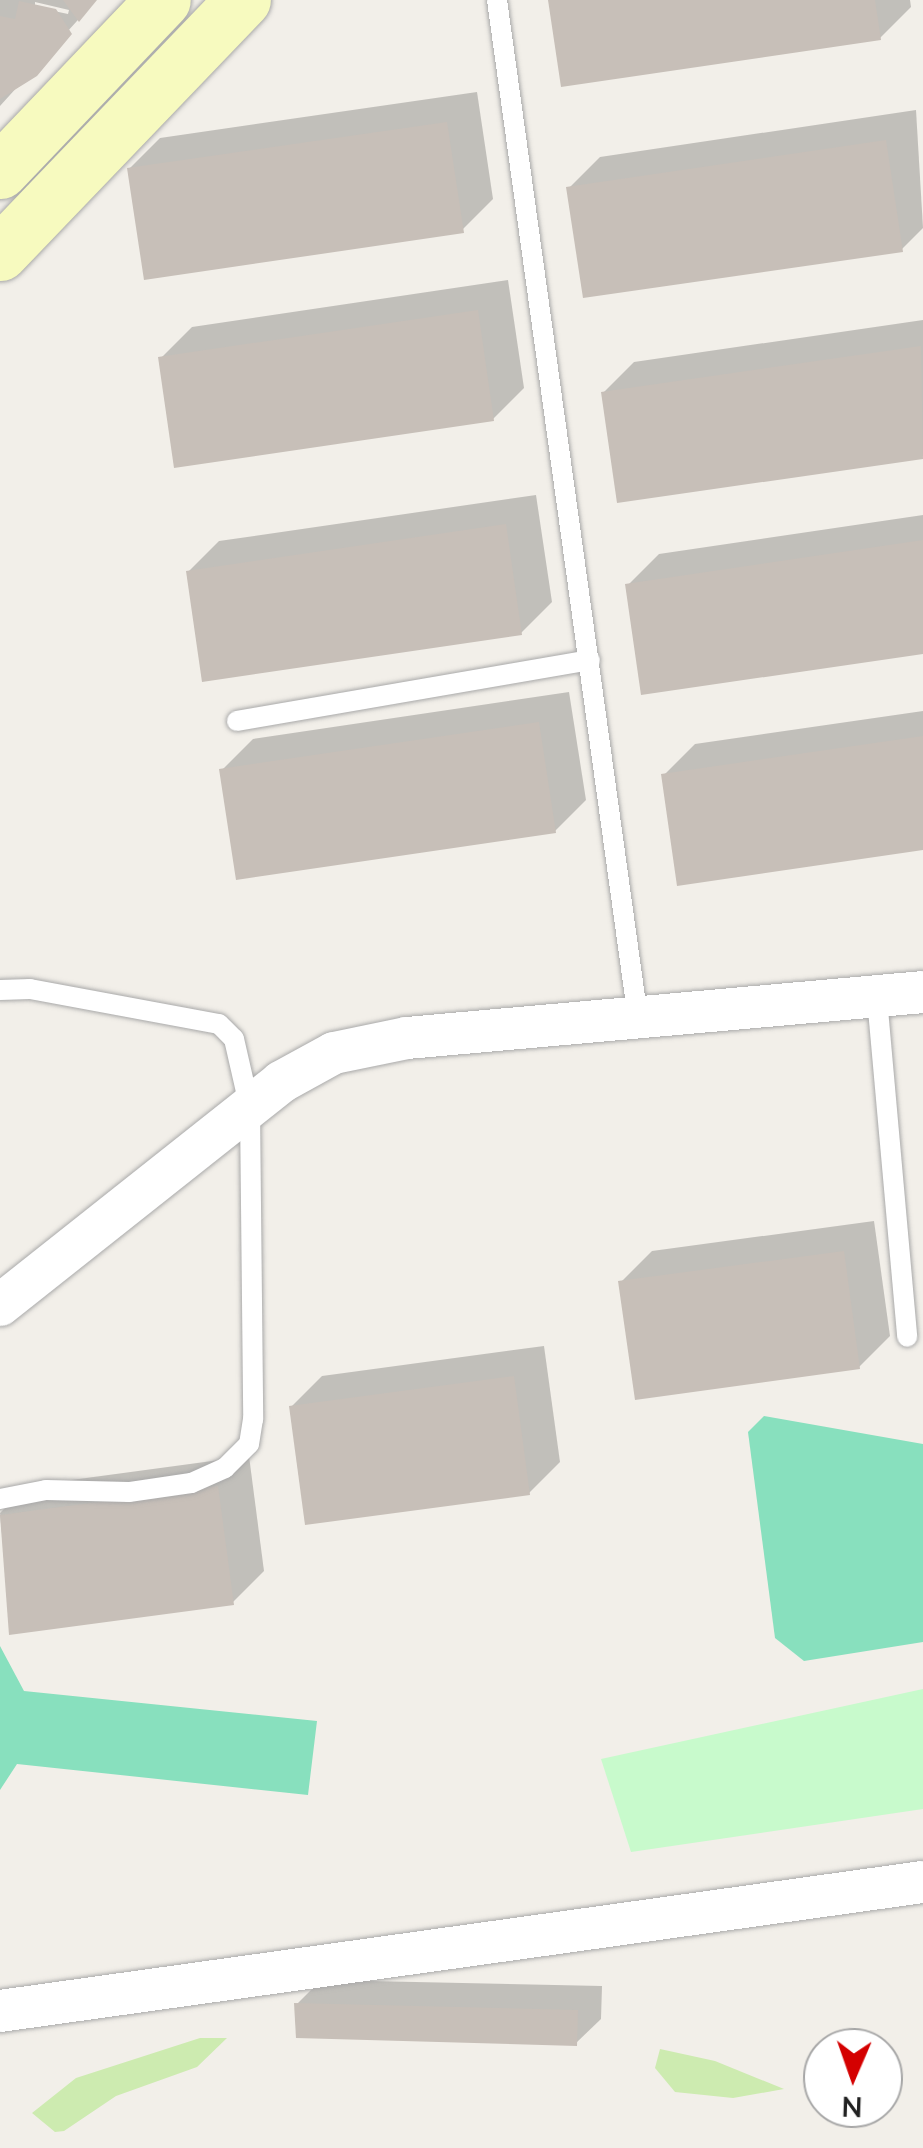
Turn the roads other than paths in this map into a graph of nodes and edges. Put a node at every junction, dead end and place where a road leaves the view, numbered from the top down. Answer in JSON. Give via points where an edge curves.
{"nodes":[{"id":1,"x":164,"y":0,"type":"edge"},
{"id":2,"x":243,"y":0,"type":"edge"},
{"id":3,"x":497,"y":0,"type":"edge"},
{"id":4,"x":0,"y":170,"type":"edge"},
{"id":5,"x":3,"y":243,"type":"edge"},
{"id":6,"x":590,"y":660,"type":"junction"},
{"id":7,"x":237,"y":721,"type":"dead end"},
{"id":8,"x":0,"y":990,"type":"edge"},
{"id":9,"x":923,"y":992,"type":"edge"},
{"id":10,"x":877,"y":998,"type":"junction"},
{"id":11,"x":638,"y":1019,"type":"junction"},
{"id":12,"x":250,"y":1110,"type":"junction"},
{"id":13,"x":0,"y":1306,"type":"edge"},
{"id":14,"x":907,"y":1337,"type":"dead end"},
{"id":15,"x":0,"y":1499,"type":"edge"},
{"id":16,"x":923,"y":1882,"type":"edge"},
{"id":17,"x":0,"y":2011,"type":"edge"}],
"edges":[{"from":1,"to":4,"type":"street"},
{"from":2,"to":5,"type":"street"},
{"from":3,"to":6,"type":"lane"},
{"from":6,"to":7,"type":"lane"},
{"from":6,"to":11,"type":"lane"},
{"from":8,"to":12,"type":"lane","via":[[30,989],[219,1024],[243,1056]]},
{"from":9,"to":10,"type":"street"},
{"from":10,"to":11,"type":"street"},
{"from":10,"to":14,"type":"lane"},
{"from":11,"to":12,"type":"street","via":[[406,1038],[334,1053]]},
{"from":12,"to":13,"type":"street"},
{"from":12,"to":15,"type":"lane","via":[[249,1444],[224,1468],[192,1483]]},
{"from":16,"to":17,"type":"street"}]}
